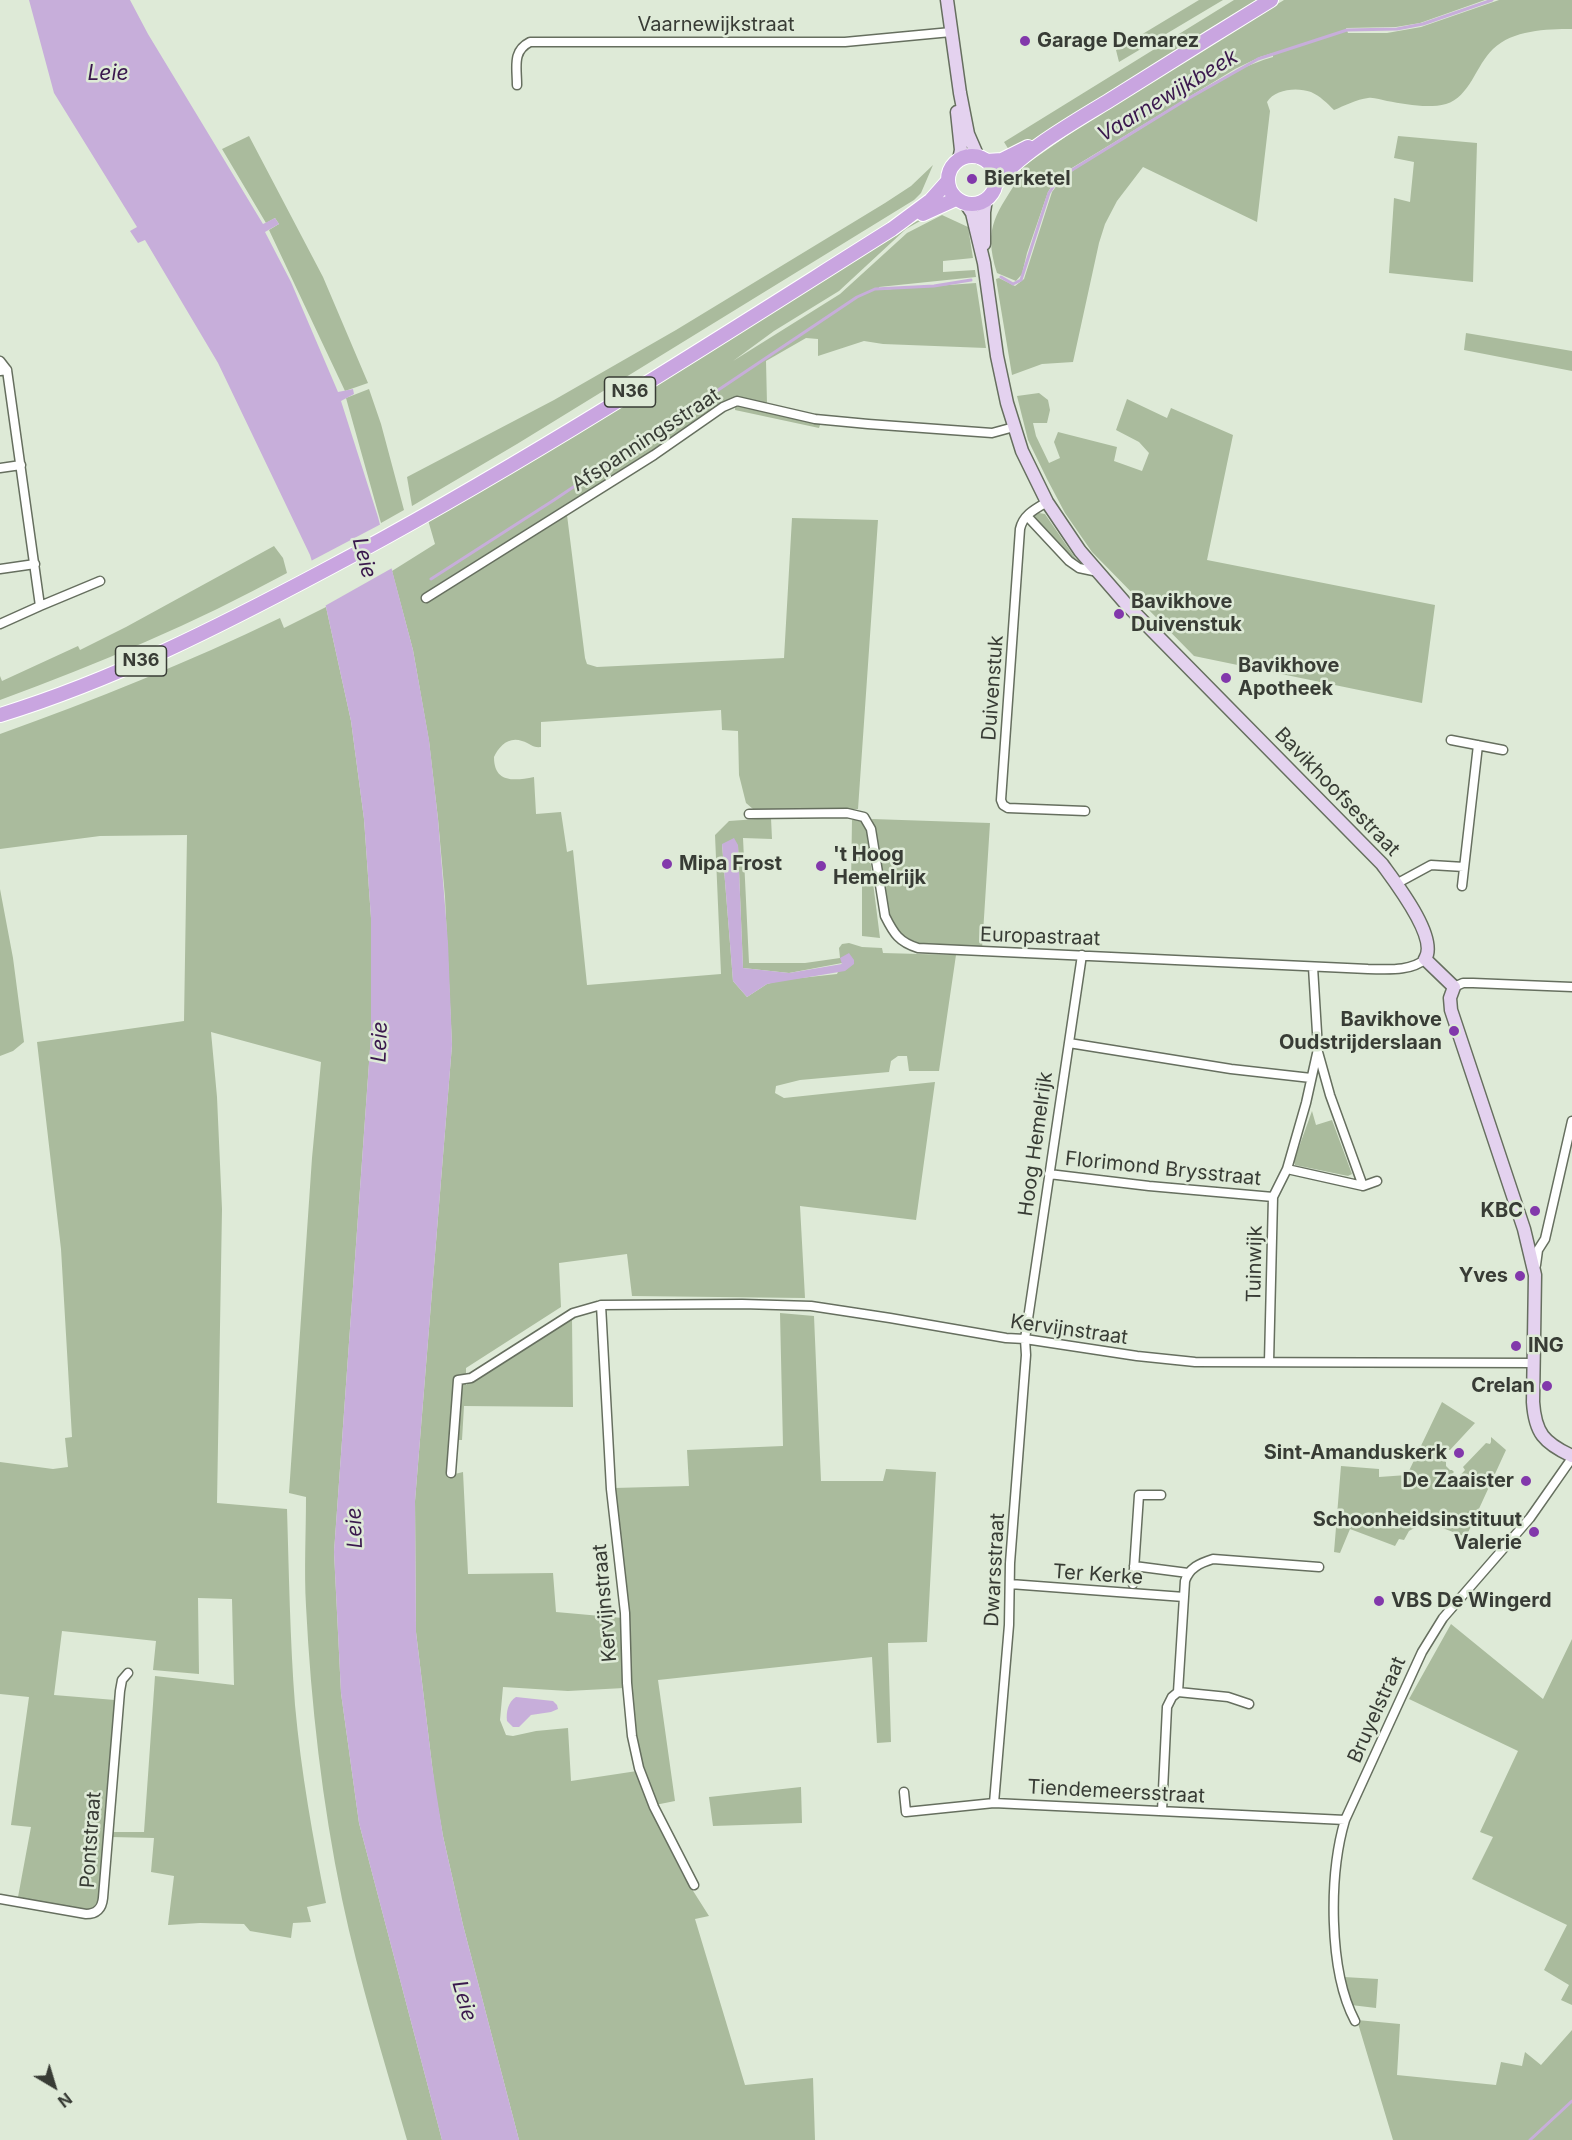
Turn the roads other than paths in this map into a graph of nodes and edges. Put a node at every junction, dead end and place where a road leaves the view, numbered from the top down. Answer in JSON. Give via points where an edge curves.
{"nodes":[{"id":1,"x":947,"y":0,"type":"edge"},
{"id":2,"x":1271,"y":0,"type":"edge"},
{"id":3,"x":951,"y":32,"type":"junction"},
{"id":4,"x":517,"y":85,"type":"dead end"},
{"id":5,"x":960,"y":93,"type":"junction"},
{"id":6,"x":1059,"y":132,"type":"junction"},
{"id":7,"x":982,"y":159,"type":"junction"},
{"id":8,"x":959,"y":160,"type":"junction"},
{"id":9,"x":947,"y":183,"type":"junction"},
{"id":10,"x":996,"y":184,"type":"junction"},
{"id":11,"x":986,"y":199,"type":"junction"},
{"id":12,"x":961,"y":201,"type":"junction"},
{"id":13,"x":892,"y":230,"type":"junction"},
{"id":14,"x":984,"y":263,"type":"junction"},
{"id":15,"x":0,"y":361,"type":"edge"},
{"id":16,"x":4,"y":370,"type":"edge"},
{"id":17,"x":1014,"y":427,"type":"junction"},
{"id":18,"x":21,"y":465,"type":"junction"},
{"id":19,"x":0,"y":468,"type":"edge"},
{"id":20,"x":1047,"y":502,"type":"junction"},
{"id":21,"x":1027,"y":516,"type":"junction"},
{"id":22,"x":34,"y":564,"type":"junction"},
{"id":23,"x":0,"y":569,"type":"edge"},
{"id":24,"x":1098,"y":572,"type":"junction"},
{"id":25,"x":100,"y":581,"type":"dead end"},
{"id":26,"x":426,"y":598,"type":"dead end"},
{"id":27,"x":40,"y":606,"type":"junction"},
{"id":28,"x":0,"y":624,"type":"edge"},
{"id":29,"x":1,"y":715,"type":"edge"},
{"id":30,"x":1451,"y":740,"type":"dead end"},
{"id":31,"x":1478,"y":745,"type":"junction"},
{"id":32,"x":1503,"y":750,"type":"dead end"},
{"id":33,"x":1086,"y":811,"type":"dead end"},
{"id":34,"x":749,"y":814,"type":"dead end"},
{"id":35,"x":1464,"y":867,"type":"junction"},
{"id":36,"x":1396,"y":884,"type":"junction"},
{"id":37,"x":1462,"y":886,"type":"dead end"},
{"id":38,"x":1082,"y":955,"type":"junction"},
{"id":39,"x":1425,"y":959,"type":"junction"},
{"id":40,"x":1313,"y":966,"type":"junction"},
{"id":41,"x":1454,"y":987,"type":"junction"},
{"id":42,"x":1572,"y":987,"type":"edge"},
{"id":43,"x":1069,"y":1043,"type":"junction"},
{"id":44,"x":1318,"y":1048,"type":"junction"},
{"id":45,"x":1311,"y":1078,"type":"junction"},
{"id":46,"x":1572,"y":1121,"type":"edge"},
{"id":47,"x":1287,"y":1169,"type":"junction"},
{"id":48,"x":1049,"y":1174,"type":"junction"},
{"id":49,"x":1377,"y":1181,"type":"dead end"},
{"id":50,"x":1363,"y":1186,"type":"junction"},
{"id":51,"x":1273,"y":1197,"type":"junction"},
{"id":52,"x":1541,"y":1244,"type":"junction"},
{"id":53,"x":1527,"y":1246,"type":"junction"},
{"id":54,"x":1535,"y":1275,"type":"junction"},
{"id":55,"x":601,"y":1305,"type":"junction"},
{"id":56,"x":1025,"y":1339,"type":"junction"},
{"id":57,"x":1269,"y":1362,"type":"junction"},
{"id":58,"x":1535,"y":1363,"type":"junction"},
{"id":59,"x":1572,"y":1457,"type":"edge"},
{"id":60,"x":451,"y":1473,"type":"dead end"},
{"id":61,"x":1161,"y":1496,"type":"dead end"},
{"id":62,"x":1134,"y":1566,"type":"junction"},
{"id":63,"x":1318,"y":1567,"type":"dead end"},
{"id":64,"x":1188,"y":1573,"type":"junction"},
{"id":65,"x":1010,"y":1584,"type":"junction"},
{"id":66,"x":1133,"y":1584,"type":"dead end"},
{"id":67,"x":1184,"y":1597,"type":"junction"},
{"id":68,"x":128,"y":1673,"type":"dead end"},
{"id":69,"x":1178,"y":1692,"type":"junction"},
{"id":70,"x":1249,"y":1704,"type":"dead end"},
{"id":71,"x":904,"y":1792,"type":"dead end"},
{"id":72,"x":994,"y":1803,"type":"junction"},
{"id":73,"x":1162,"y":1810,"type":"junction"},
{"id":74,"x":1345,"y":1820,"type":"junction"},
{"id":75,"x":694,"y":1885,"type":"dead end"},
{"id":76,"x":0,"y":1899,"type":"edge"},
{"id":77,"x":1355,"y":2021,"type":"dead end"}],
"edges":[{"from":1,"to":3,"type":"street"},
{"from":2,"to":6,"type":"main road"},
{"from":3,"to":4,"type":"street","name":"Vaarnewijkstraat","via":[[845,42],[530,42],[517,52]]},
{"from":3,"to":5,"type":"street"},
{"from":5,"to":7,"type":"street","via":[[969,134]]},
{"from":5,"to":8,"type":"street"},
{"from":6,"to":7,"type":"main road","via":[[1002,159]]},
{"from":6,"to":10,"type":"main road","via":[[1015,164]]},
{"from":7,"to":8,"type":"main road","via":[[968,156]]},
{"from":7,"to":10,"type":"main road","via":[[992,167]]},
{"from":8,"to":9,"type":"main road","number":"N36","via":[[950,168]]},
{"from":9,"to":12,"type":"main road"},
{"from":9,"to":13,"type":"main road","number":"N36"},
{"from":10,"to":11,"type":"main road"},
{"from":11,"to":12,"type":"main road","number":"N36","via":[[978,204]]},
{"from":11,"to":14,"type":"street","name":"Bavikhoofsestraat"},
{"from":12,"to":13,"type":"main road","number":"N36"},
{"from":12,"to":14,"type":"street","name":"Bavikhoofsestraat","via":[[972,213]]},
{"from":13,"to":29,"type":"main road","number":"N36","via":[[426,515],[213,629],[84,685]]},
{"from":14,"to":17,"type":"street","name":"Bavikhoofsestraat","via":[[1002,380]]},
{"from":15,"to":16,"type":"street"},
{"from":16,"to":18,"type":"street"},
{"from":17,"to":20,"type":"street","name":"Bavikhoofsestraat"},
{"from":17,"to":26,"type":"street","name":"Afspanningsstraat","via":[[992,434],[868,424],[815,419],[737,402],[723,407],[654,455]]},
{"from":18,"to":19,"type":"street"},
{"from":18,"to":22,"type":"street"},
{"from":20,"to":21,"type":"street"},
{"from":20,"to":24,"type":"street","name":"Bavikhoofsestraat"},
{"from":21,"to":24,"type":"street","name":"Bavikhoofsestraat","via":[[1069,561]]},
{"from":21,"to":33,"type":"street","name":"Duivenstuk","via":[[1020,529],[1001,800],[1008,808]]},
{"from":22,"to":23,"type":"street"},
{"from":22,"to":27,"type":"street"},
{"from":24,"to":36,"type":"street","name":"Bavikhoofsestraat","via":[[1364,845]]},
{"from":25,"to":27,"type":"street"},
{"from":27,"to":28,"type":"street"},
{"from":30,"to":31,"type":"street"},
{"from":31,"to":32,"type":"street"},
{"from":31,"to":35,"type":"street"},
{"from":34,"to":38,"type":"street","name":"Europastraat","via":[[847,813],[864,817],[871,830],[885,916],[904,944],[918,948]]},
{"from":35,"to":36,"type":"street","via":[[1431,865]]},
{"from":35,"to":37,"type":"street"},
{"from":36,"to":39,"type":"street","name":"Bavikhoofsestraat","via":[[1426,936]]},
{"from":38,"to":40,"type":"street","name":"Europastraat"},
{"from":38,"to":43,"type":"street","name":"Hoog Hemelrijk"},
{"from":39,"to":40,"type":"street","name":"Europastraat","via":[[1395,969]]},
{"from":39,"to":41,"type":"street"},
{"from":40,"to":44,"type":"street","name":"Tuinwijk"},
{"from":41,"to":42,"type":"street","via":[[1463,983]]},
{"from":41,"to":53,"type":"street","via":[[1451,1010]]},
{"from":43,"to":45,"type":"street"},
{"from":43,"to":48,"type":"street","name":"Hoog Hemelrijk"},
{"from":44,"to":45,"type":"street","name":"Tuinwijk"},
{"from":44,"to":50,"type":"street","name":"Tuinwijk","via":[[1330,1095]]},
{"from":45,"to":47,"type":"street","name":"Tuinwijk"},
{"from":46,"to":52,"type":"street"},
{"from":47,"to":50,"type":"street"},
{"from":47,"to":51,"type":"street","name":"Tuinwijk"},
{"from":48,"to":51,"type":"street","name":"Florimond Brysstraat"},
{"from":48,"to":56,"type":"street","name":"Hoog Hemelrijk"},
{"from":49,"to":50,"type":"street"},
{"from":51,"to":57,"type":"street","name":"Tuinwijk"},
{"from":52,"to":53,"type":"street"},
{"from":52,"to":54,"type":"street"},
{"from":53,"to":54,"type":"street"},
{"from":54,"to":58,"type":"street"},
{"from":55,"to":56,"type":"street","name":"Kervijnstraat","via":[[811,1306]]},
{"from":55,"to":60,"type":"street","name":"Kervijnstraat","via":[[573,1313],[471,1378],[458,1380]]},
{"from":55,"to":75,"type":"street","name":"Kervijnstraat","via":[[611,1489],[625,1613],[632,1736],[654,1807]]},
{"from":56,"to":57,"type":"street","name":"Kervijnstraat","via":[[1195,1362]]},
{"from":56,"to":65,"type":"street","name":"Dwarsstraat"},
{"from":57,"to":58,"type":"street","name":"Kervijnstraat"},
{"from":58,"to":59,"type":"street","via":[[1533,1402],[1537,1426],[1549,1443]]},
{"from":59,"to":74,"type":"street","name":"Bruyelstraat","via":[[1530,1518],[1443,1618],[1422,1652]]},
{"from":61,"to":62,"type":"street","name":"Ter Kerke","via":[[1139,1495]]},
{"from":62,"to":64,"type":"street","name":"Ter Kerke"},
{"from":62,"to":66,"type":"street","name":"Ter Kerke"},
{"from":63,"to":64,"type":"street","via":[[1213,1559]]},
{"from":64,"to":67,"type":"street"},
{"from":65,"to":67,"type":"street","name":"Ter Kerke"},
{"from":65,"to":72,"type":"street","name":"Dwarsstraat"},
{"from":67,"to":69,"type":"street"},
{"from":68,"to":76,"type":"street","name":"Pontstraat","via":[[120,1691],[101,1907],[86,1914]]},
{"from":69,"to":70,"type":"street","via":[[1228,1697]]},
{"from":69,"to":73,"type":"street","via":[[1167,1707]]},
{"from":71,"to":72,"type":"street","name":"Tiendemeersstraat","via":[[906,1812]]},
{"from":72,"to":73,"type":"street","name":"Tiendemeersstraat"},
{"from":73,"to":74,"type":"street","name":"Tiendemeersstraat"},
{"from":74,"to":77,"type":"street","name":"Bruyelstraat","via":[[1335,1884],[1334,1924],[1342,1981]]}]}
